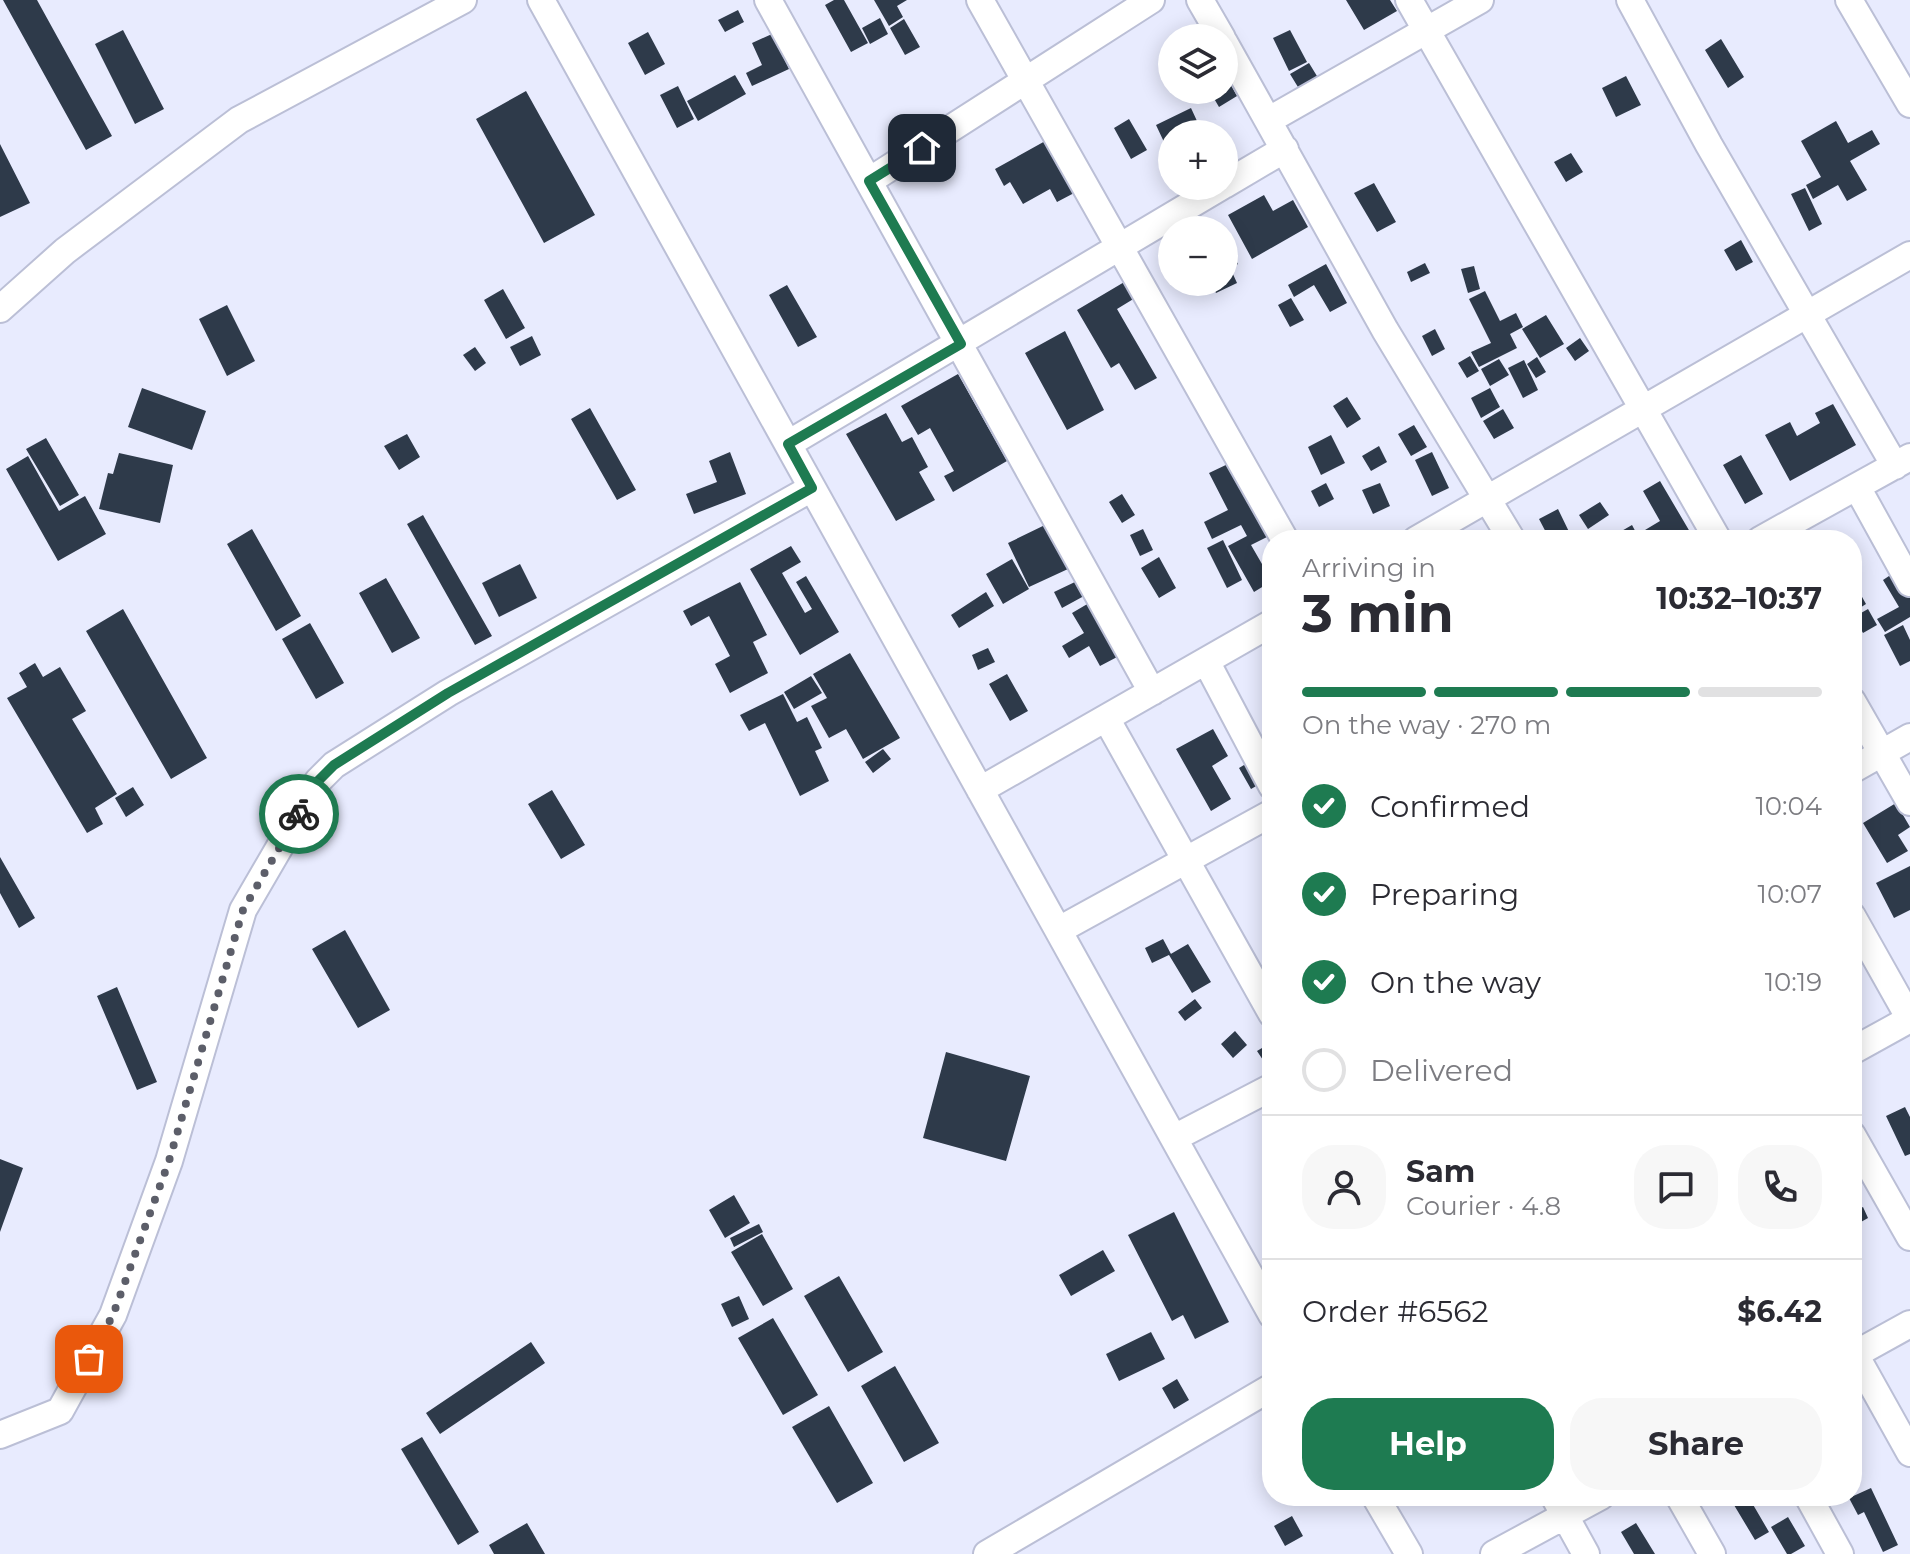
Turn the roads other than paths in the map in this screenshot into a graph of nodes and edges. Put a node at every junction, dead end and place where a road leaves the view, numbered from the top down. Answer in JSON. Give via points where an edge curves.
{"nodes":[{"id":1,"x":463,"y":0,"type":"edge"},
{"id":2,"x":541,"y":0,"type":"edge"},
{"id":3,"x":768,"y":0,"type":"edge"},
{"id":4,"x":980,"y":0,"type":"edge"},
{"id":5,"x":1151,"y":0,"type":"edge"},
{"id":6,"x":1200,"y":0,"type":"edge"},
{"id":7,"x":1409,"y":0,"type":"edge"},
{"id":8,"x":1480,"y":0,"type":"edge"},
{"id":9,"x":1630,"y":0,"type":"edge"},
{"id":10,"x":1849,"y":0,"type":"edge"},
{"id":11,"x":1214,"y":24,"type":"edge"},
{"id":12,"x":1426,"y":30,"type":"junction"},
{"id":13,"x":1238,"y":66,"type":"edge"},
{"id":14,"x":1027,"y":80,"type":"junction"},
{"id":15,"x":1910,"y":104,"type":"edge"},
{"id":16,"x":1269,"y":120,"type":"junction"},
{"id":17,"x":1285,"y":149,"type":"junction"},
{"id":18,"x":1238,"y":176,"type":"edge"},
{"id":19,"x":869,"y":181,"type":"junction"},
{"id":20,"x":1198,"y":200,"type":"edge"},
{"id":21,"x":1121,"y":245,"type":"junction"},
{"id":22,"x":1910,"y":255,"type":"edge"},
{"id":23,"x":0,"y":309,"type":"edge"},
{"id":24,"x":1809,"y":314,"type":"junction"},
{"id":25,"x":961,"y":344,"type":"junction"},
{"id":26,"x":1642,"y":411,"type":"junction"},
{"id":27,"x":788,"y":444,"type":"junction"},
{"id":28,"x":1903,"y":462,"type":"edge"},
{"id":29,"x":1857,"y":487,"type":"junction"},
{"id":30,"x":812,"y":488,"type":"junction"},
{"id":31,"x":1489,"y":498,"type":"junction"},
{"id":32,"x":1279,"y":530,"type":"edge"},
{"id":33,"x":1433,"y":530,"type":"edge"},
{"id":34,"x":1507,"y":530,"type":"edge"},
{"id":35,"x":1712,"y":530,"type":"edge"},
{"id":36,"x":1780,"y":530,"type":"edge"},
{"id":37,"x":1910,"y":583,"type":"edge"},
{"id":38,"x":1262,"y":629,"type":"edge"},
{"id":39,"x":1206,"y":661,"type":"junction"},
{"id":40,"x":1152,"y":692,"type":"junction"},
{"id":41,"x":1106,"y":718,"type":"junction"},
{"id":42,"x":1862,"y":718,"type":"edge"},
{"id":43,"x":1910,"y":737,"type":"edge"},
{"id":44,"x":1882,"y":753,"type":"junction"},
{"id":45,"x":1862,"y":764,"type":"edge"},
{"id":46,"x":1262,"y":767,"type":"edge"},
{"id":47,"x":980,"y":790,"type":"junction"},
{"id":48,"x":1910,"y":802,"type":"edge"},
{"id":49,"x":1262,"y":819,"type":"edge"},
{"id":50,"x":1185,"y":862,"type":"junction"},
{"id":51,"x":1059,"y":930,"type":"junction"},
{"id":52,"x":1862,"y":934,"type":"edge"},
{"id":53,"x":1262,"y":997,"type":"edge"},
{"id":54,"x":1910,"y":1019,"type":"edge"},
{"id":55,"x":1862,"y":1045,"type":"edge"},
{"id":56,"x":1262,"y":1092,"type":"edge"},
{"id":57,"x":1174,"y":1138,"type":"junction"},
{"id":58,"x":1862,"y":1153,"type":"edge"},
{"id":59,"x":1910,"y":1237,"type":"edge"},
{"id":60,"x":1262,"y":1297,"type":"edge"},
{"id":61,"x":1910,"y":1324,"type":"edge"},
{"id":62,"x":1862,"y":1348,"type":"edge"},
{"id":63,"x":1862,"y":1369,"type":"edge"},
{"id":64,"x":1262,"y":1393,"type":"edge"},
{"id":65,"x":0,"y":1435,"type":"edge"},
{"id":66,"x":1910,"y":1453,"type":"edge"},
{"id":67,"x":1381,"y":1506,"type":"edge"},
{"id":68,"x":1560,"y":1506,"type":"edge"},
{"id":69,"x":1685,"y":1506,"type":"edge"},
{"id":70,"x":1814,"y":1506,"type":"edge"},
{"id":71,"x":987,"y":1554,"type":"edge"},
{"id":72,"x":1409,"y":1554,"type":"edge"},
{"id":73,"x":1494,"y":1554,"type":"edge"},
{"id":74,"x":1586,"y":1554,"type":"edge"},
{"id":75,"x":1712,"y":1554,"type":"edge"},
{"id":76,"x":1840,"y":1554,"type":"edge"}],
"edges":[{"from":1,"to":23,"type":"street","via":[[239,120],[65,251]]},
{"from":2,"to":27,"type":"street"},
{"from":3,"to":19,"type":"street"},
{"from":4,"to":14,"type":"street"},
{"from":5,"to":14,"type":"street"},
{"from":6,"to":11,"type":"street"},
{"from":7,"to":12,"type":"street"},
{"from":8,"to":12,"type":"street"},
{"from":9,"to":24,"type":"street"},
{"from":10,"to":15,"type":"street"},
{"from":12,"to":16,"type":"street"},
{"from":12,"to":26,"type":"street"},
{"from":13,"to":16,"type":"street"},
{"from":14,"to":19,"type":"street"},
{"from":14,"to":21,"type":"street"},
{"from":16,"to":17,"type":"street"},
{"from":17,"to":18,"type":"street"},
{"from":17,"to":31,"type":"street","via":[[1385,330]]},
{"from":19,"to":25,"type":"street"},
{"from":20,"to":21,"type":"street"},
{"from":21,"to":25,"type":"street"},
{"from":21,"to":32,"type":"street"},
{"from":22,"to":24,"type":"street"},
{"from":24,"to":26,"type":"street"},
{"from":24,"to":28,"type":"street"},
{"from":25,"to":27,"type":"street"},
{"from":25,"to":40,"type":"street"},
{"from":26,"to":31,"type":"street"},
{"from":26,"to":35,"type":"street"},
{"from":27,"to":30,"type":"street"},
{"from":28,"to":29,"type":"street"},
{"from":29,"to":36,"type":"street"},
{"from":29,"to":37,"type":"street"},
{"from":30,"to":47,"type":"street"},
{"from":30,"to":65,"type":"street","via":[[448,693],[334,765],[318,781],[243,910],[169,1161],[113,1315],[60,1411]]},
{"from":31,"to":33,"type":"street"},
{"from":31,"to":34,"type":"street"},
{"from":38,"to":39,"type":"street"},
{"from":39,"to":40,"type":"street"},
{"from":39,"to":46,"type":"street"},
{"from":40,"to":41,"type":"street"},
{"from":41,"to":47,"type":"street"},
{"from":41,"to":50,"type":"street"},
{"from":42,"to":44,"type":"street"},
{"from":43,"to":44,"type":"street"},
{"from":44,"to":45,"type":"street"},
{"from":44,"to":48,"type":"street"},
{"from":47,"to":51,"type":"street"},
{"from":49,"to":50,"type":"street"},
{"from":50,"to":51,"type":"street"},
{"from":50,"to":53,"type":"street"},
{"from":51,"to":57,"type":"street"},
{"from":52,"to":54,"type":"street"},
{"from":54,"to":55,"type":"street"},
{"from":56,"to":57,"type":"street"},
{"from":57,"to":60,"type":"street"},
{"from":58,"to":59,"type":"street"},
{"from":61,"to":62,"type":"street"},
{"from":63,"to":66,"type":"street"},
{"from":64,"to":71,"type":"street"},
{"from":67,"to":72,"type":"street"},
{"from":68,"to":73,"type":"street"},
{"from":68,"to":74,"type":"street"},
{"from":69,"to":75,"type":"street"},
{"from":70,"to":76,"type":"street"}]}
